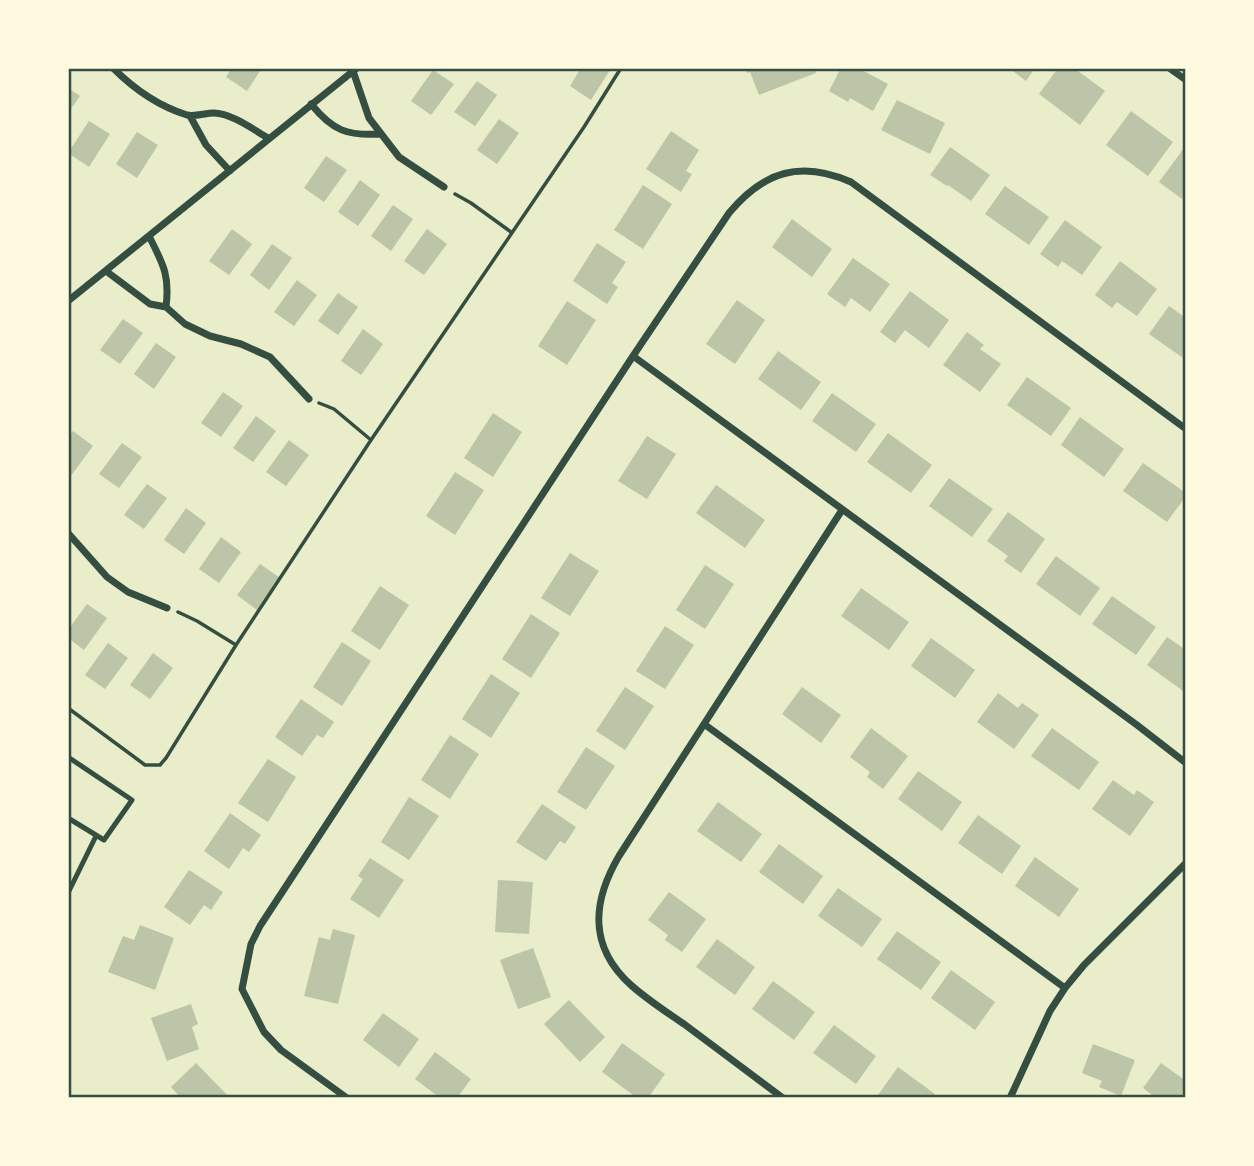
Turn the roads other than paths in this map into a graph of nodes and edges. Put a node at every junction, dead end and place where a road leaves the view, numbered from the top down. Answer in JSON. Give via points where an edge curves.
{"nodes":[{"id":1,"x":113,"y":68,"type":"edge"},
{"id":2,"x":1169,"y":68,"type":"edge"},
{"id":3,"x":355,"y":70,"type":"edge"},
{"id":4,"x":1186,"y":80,"type":"edge"},
{"id":5,"x":311,"y":104,"type":"junction"},
{"id":6,"x":190,"y":116,"type":"junction"},
{"id":7,"x":381,"y":134,"type":"junction"},
{"id":8,"x":268,"y":138,"type":"junction"},
{"id":9,"x":230,"y":171,"type":"junction"},
{"id":10,"x":444,"y":187,"type":"road end"},
{"id":11,"x":149,"y":236,"type":"junction"},
{"id":12,"x":106,"y":271,"type":"junction"},
{"id":13,"x":68,"y":301,"type":"edge"},
{"id":14,"x":166,"y":307,"type":"junction"},
{"id":15,"x":633,"y":356,"type":"junction"},
{"id":16,"x":309,"y":399,"type":"road end"},
{"id":17,"x":1186,"y":429,"type":"edge"},
{"id":18,"x":842,"y":510,"type":"junction"},
{"id":19,"x":68,"y":533,"type":"edge"},
{"id":20,"x":167,"y":608,"type":"road end"},
{"id":21,"x":704,"y":724,"type":"junction"},
{"id":22,"x":68,"y":757,"type":"edge"},
{"id":23,"x":1186,"y":763,"type":"edge"},
{"id":24,"x":68,"y":818,"type":"edge"},
{"id":25,"x":96,"y":836,"type":"junction"},
{"id":26,"x":1186,"y":863,"type":"edge"},
{"id":27,"x":68,"y":893,"type":"edge"},
{"id":28,"x":1065,"y":988,"type":"junction"},
{"id":29,"x":347,"y":1098,"type":"edge"},
{"id":30,"x":783,"y":1098,"type":"edge"},
{"id":31,"x":1010,"y":1098,"type":"edge"}],
"edges":[{"from":1,"to":6,"type":"street","via":[[153,100]]},
{"from":2,"to":4,"type":"street"},
{"from":3,"to":5,"type":"street"},
{"from":3,"to":7,"type":"street","via":[[369,118]]},
{"from":5,"to":7,"type":"street","via":[[323,119],[345,133]]},
{"from":5,"to":8,"type":"street"},
{"from":6,"to":8,"type":"street","via":[[216,113]]},
{"from":6,"to":9,"type":"street","via":[[206,145]]},
{"from":7,"to":10,"type":"street","via":[[400,157]]},
{"from":8,"to":9,"type":"street"},
{"from":9,"to":11,"type":"street"},
{"from":11,"to":12,"type":"street"},
{"from":11,"to":14,"type":"street","via":[[166,273]]},
{"from":12,"to":13,"type":"street"},
{"from":12,"to":14,"type":"street","via":[[150,304]]},
{"from":14,"to":16,"type":"street","via":[[185,324],[270,357]]},
{"from":15,"to":17,"type":"street","via":[[743,196],[777,176],[821,172],[851,182]]},
{"from":15,"to":18,"type":"street"},
{"from":15,"to":29,"type":"street","via":[[251,944],[242,989],[264,1032]]},
{"from":18,"to":21,"type":"street"},
{"from":18,"to":23,"type":"street"},
{"from":19,"to":20,"type":"street","via":[[107,577],[128,592]]},
{"from":21,"to":28,"type":"street"},
{"from":21,"to":30,"type":"street","via":[[609,874],[598,913],[603,946],[610,962],[632,987]]},
{"from":22,"to":25,"type":"lane","via":[[132,800],[104,839]]},
{"from":24,"to":25,"type":"lane"},
{"from":25,"to":27,"type":"lane"},
{"from":26,"to":28,"type":"street"},
{"from":28,"to":31,"type":"street"}]}
